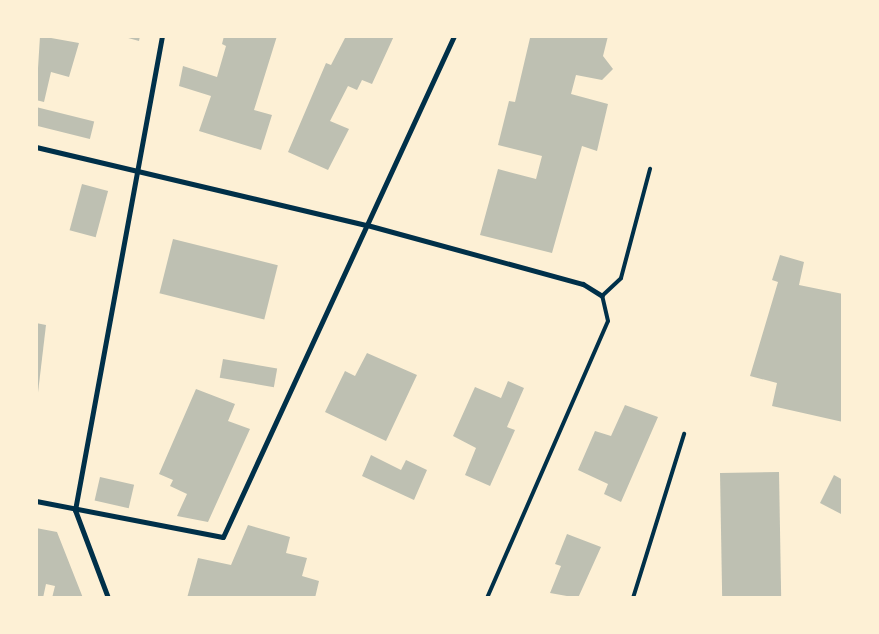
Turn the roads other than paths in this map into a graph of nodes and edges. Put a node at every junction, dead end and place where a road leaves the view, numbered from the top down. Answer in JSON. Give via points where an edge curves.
{"nodes":[{"id":1,"x":162,"y":36,"type":"edge"},
{"id":2,"x":454,"y":36,"type":"edge"},
{"id":3,"x":36,"y":147,"type":"edge"},
{"id":4,"x":650,"y":168,"type":"dead end"},
{"id":5,"x":136,"y":171,"type":"junction"},
{"id":6,"x":367,"y":226,"type":"junction"},
{"id":7,"x":602,"y":296,"type":"junction"},
{"id":8,"x":684,"y":434,"type":"dead end"},
{"id":9,"x":36,"y":501,"type":"edge"},
{"id":10,"x":75,"y":510,"type":"junction"},
{"id":11,"x":108,"y":598,"type":"edge"},
{"id":12,"x":487,"y":598,"type":"edge"},
{"id":13,"x":633,"y":598,"type":"edge"}],
"edges":[{"from":1,"to":5,"type":"street"},
{"from":2,"to":6,"type":"street"},
{"from":3,"to":5,"type":"street"},
{"from":4,"to":7,"type":"lane","via":[[621,278]]},
{"from":5,"to":6,"type":"street"},
{"from":5,"to":10,"type":"street"},
{"from":6,"to":7,"type":"street","via":[[583,284]]},
{"from":6,"to":10,"type":"street","via":[[223,537]]},
{"from":7,"to":12,"type":"lane","via":[[608,321]]},
{"from":8,"to":13,"type":"lane"},
{"from":9,"to":10,"type":"street"},
{"from":10,"to":11,"type":"street"}]}
